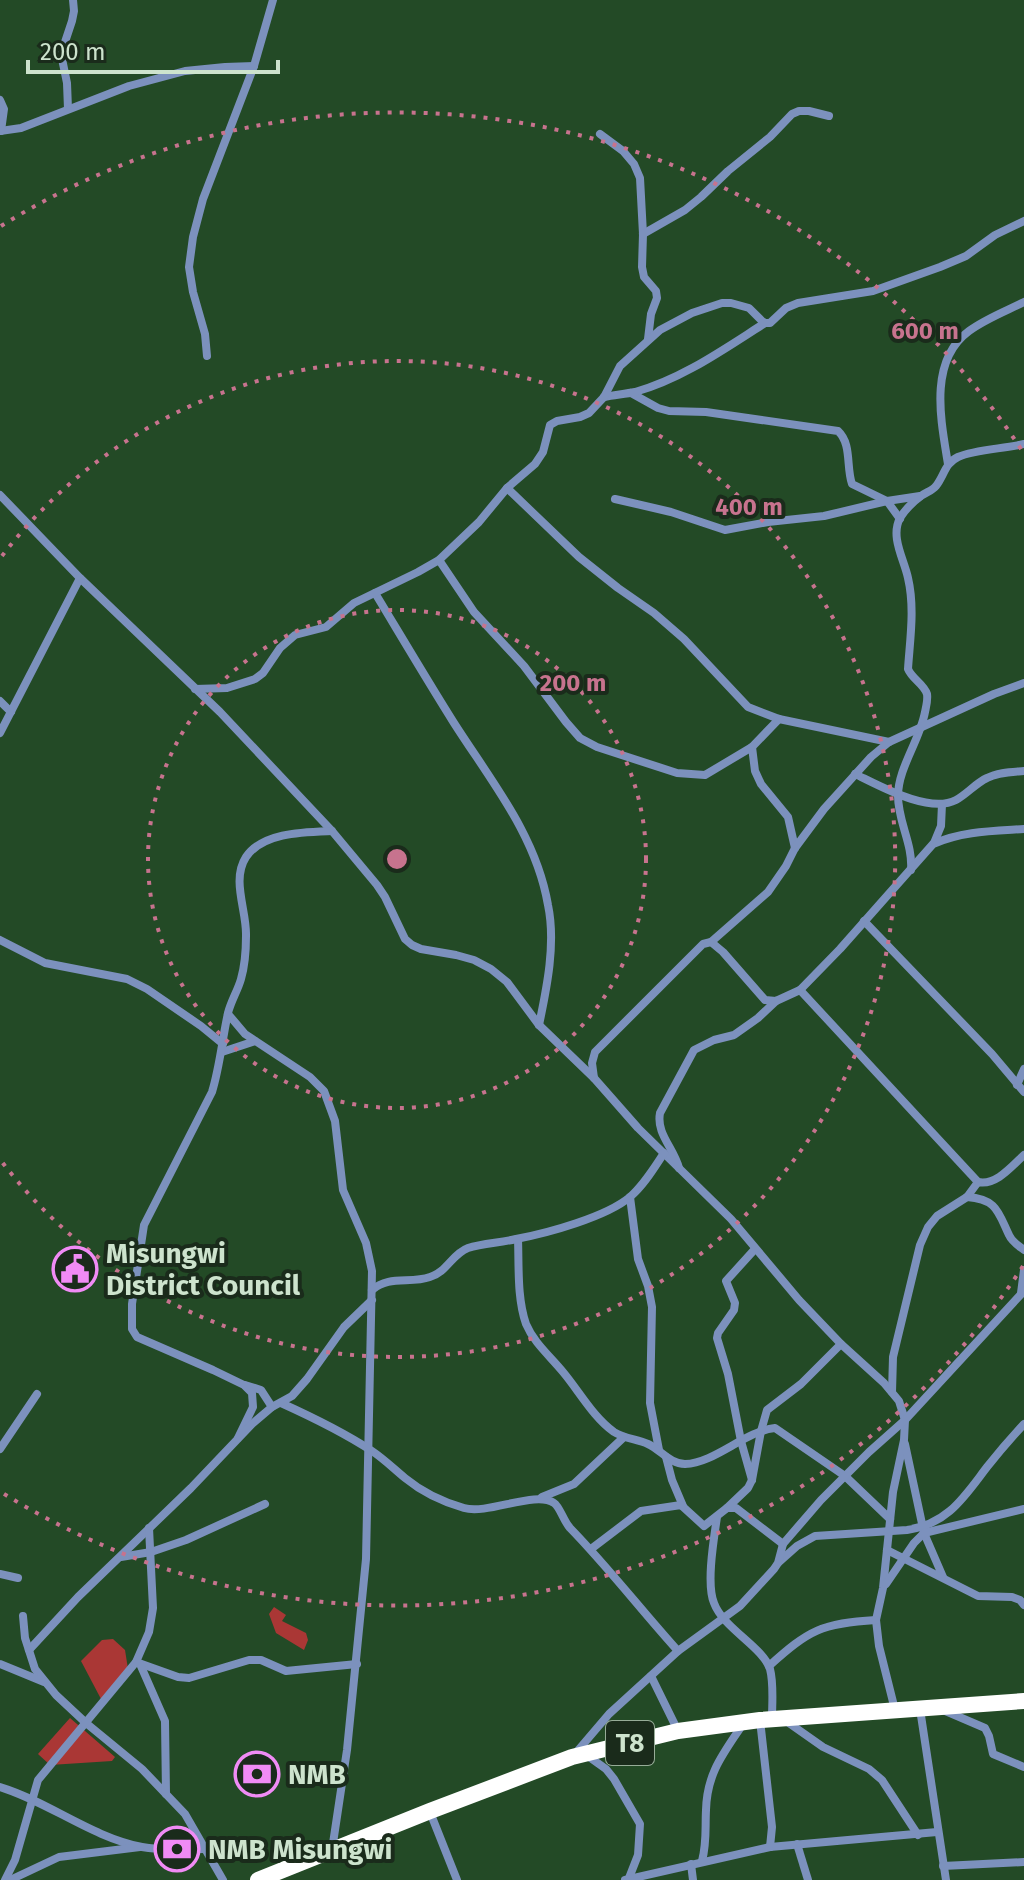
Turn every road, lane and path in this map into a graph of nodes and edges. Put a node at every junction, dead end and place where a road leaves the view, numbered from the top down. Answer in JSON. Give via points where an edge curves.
{"nodes":[{"id":1,"x":73,"y":0,"type":"edge"},
{"id":2,"x":273,"y":0,"type":"edge"},
{"id":3,"x":254,"y":66,"type":"junction"},
{"id":4,"x":0,"y":100,"type":"edge"},
{"id":5,"x":68,"y":109,"type":"junction"},
{"id":6,"x":829,"y":116,"type":"dead end"},
{"id":7,"x":1,"y":131,"type":"edge"},
{"id":8,"x":600,"y":134,"type":"dead end"},
{"id":9,"x":1024,"y":221,"type":"edge"},
{"id":10,"x":643,"y":234,"type":"junction"},
{"id":11,"x":1024,"y":302,"type":"edge"},
{"id":12,"x":765,"y":323,"type":"junction"},
{"id":13,"x":648,"y":340,"type":"junction"},
{"id":14,"x":207,"y":356,"type":"dead end"},
{"id":15,"x":631,"y":393,"type":"junction"},
{"id":16,"x":604,"y":397,"type":"junction"},
{"id":17,"x":1024,"y":444,"type":"edge"},
{"id":18,"x":948,"y":464,"type":"junction"},
{"id":19,"x":507,"y":488,"type":"junction"},
{"id":20,"x":0,"y":495,"type":"edge"},
{"id":21,"x":921,"y":496,"type":"junction"},
{"id":22,"x":615,"y":499,"type":"dead end"},
{"id":23,"x":887,"y":501,"type":"junction"},
{"id":24,"x":900,"y":519,"type":"junction"},
{"id":25,"x":439,"y":560,"type":"junction"},
{"id":26,"x":80,"y":578,"type":"junction"},
{"id":27,"x":375,"y":593,"type":"junction"},
{"id":28,"x":1024,"y":683,"type":"edge"},
{"id":29,"x":195,"y":689,"type":"junction"},
{"id":30,"x":0,"y":701,"type":"edge"},
{"id":31,"x":11,"y":712,"type":"junction"},
{"id":32,"x":779,"y":719,"type":"junction"},
{"id":33,"x":922,"y":728,"type":"junction"},
{"id":34,"x":0,"y":733,"type":"edge"},
{"id":35,"x":889,"y":742,"type":"junction"},
{"id":36,"x":752,"y":747,"type":"junction"},
{"id":37,"x":1024,"y":771,"type":"edge"},
{"id":38,"x":855,"y":774,"type":"junction"},
{"id":39,"x":898,"y":794,"type":"junction"},
{"id":40,"x":942,"y":804,"type":"junction"},
{"id":41,"x":1024,"y":829,"type":"edge"},
{"id":42,"x":332,"y":831,"type":"junction"},
{"id":43,"x":933,"y":844,"type":"junction"},
{"id":44,"x":795,"y":848,"type":"junction"},
{"id":45,"x":911,"y":870,"type":"junction"},
{"id":46,"x":864,"y":921,"type":"junction"},
{"id":47,"x":0,"y":940,"type":"edge"},
{"id":48,"x":711,"y":942,"type":"junction"},
{"id":49,"x":800,"y":990,"type":"junction"},
{"id":50,"x":776,"y":1001,"type":"junction"},
{"id":51,"x":228,"y":1014,"type":"junction"},
{"id":52,"x":539,"y":1025,"type":"junction"},
{"id":53,"x":255,"y":1041,"type":"junction"},
{"id":54,"x":223,"y":1048,"type":"junction"},
{"id":55,"x":1024,"y":1069,"type":"edge"},
{"id":56,"x":594,"y":1078,"type":"junction"},
{"id":57,"x":1021,"y":1088,"type":"edge"},
{"id":58,"x":664,"y":1153,"type":"junction"},
{"id":59,"x":1024,"y":1155,"type":"edge"},
{"id":60,"x":680,"y":1169,"type":"junction"},
{"id":61,"x":978,"y":1182,"type":"junction"},
{"id":62,"x":630,"y":1197,"type":"junction"},
{"id":63,"x":967,"y":1197,"type":"junction"},
{"id":64,"x":518,"y":1239,"type":"junction"},
{"id":65,"x":755,"y":1249,"type":"junction"},
{"id":66,"x":1024,"y":1250,"type":"edge"},
{"id":67,"x":1024,"y":1270,"type":"edge"},
{"id":68,"x":1022,"y":1292,"type":"edge"},
{"id":69,"x":372,"y":1295,"type":"junction"},
{"id":70,"x":841,"y":1344,"type":"junction"},
{"id":71,"x":244,"y":1385,"type":"junction"},
{"id":72,"x":892,"y":1392,"type":"junction"},
{"id":73,"x":37,"y":1394,"type":"dead end"},
{"id":74,"x":276,"y":1405,"type":"junction"},
{"id":75,"x":905,"y":1420,"type":"junction"},
{"id":76,"x":1024,"y":1424,"type":"edge"},
{"id":77,"x":761,"y":1431,"type":"junction"},
{"id":78,"x":624,"y":1437,"type":"junction"},
{"id":79,"x":238,"y":1438,"type":"junction"},
{"id":80,"x":904,"y":1440,"type":"junction"},
{"id":81,"x":741,"y":1441,"type":"junction"},
{"id":82,"x":0,"y":1449,"type":"edge"},
{"id":83,"x":368,"y":1449,"type":"junction"},
{"id":84,"x":659,"y":1450,"type":"junction"},
{"id":85,"x":666,"y":1457,"type":"junction"},
{"id":86,"x":845,"y":1476,"type":"junction"},
{"id":87,"x":752,"y":1480,"type":"junction"},
{"id":88,"x":562,"y":1489,"type":"junction"},
{"id":89,"x":537,"y":1499,"type":"junction"},
{"id":90,"x":265,"y":1504,"type":"dead end"},
{"id":91,"x":683,"y":1506,"type":"junction"},
{"id":92,"x":558,"y":1508,"type":"junction"},
{"id":93,"x":727,"y":1508,"type":"junction"},
{"id":94,"x":1024,"y":1509,"type":"edge"},
{"id":95,"x":717,"y":1517,"type":"junction"},
{"id":96,"x":890,"y":1519,"type":"junction"},
{"id":97,"x":703,"y":1526,"type":"junction"},
{"id":98,"x":149,"y":1528,"type":"junction"},
{"id":99,"x":923,"y":1531,"type":"junction"},
{"id":100,"x":887,"y":1532,"type":"junction"},
{"id":101,"x":783,"y":1544,"type":"junction"},
{"id":102,"x":591,"y":1549,"type":"junction"},
{"id":103,"x":713,"y":1549,"type":"junction"},
{"id":104,"x":887,"y":1550,"type":"junction"},
{"id":105,"x":151,"y":1552,"type":"junction"},
{"id":106,"x":120,"y":1557,"type":"junction"},
{"id":107,"x":903,"y":1558,"type":"junction"},
{"id":108,"x":778,"y":1563,"type":"junction"},
{"id":109,"x":0,"y":1574,"type":"edge"},
{"id":110,"x":18,"y":1578,"type":"dead end"},
{"id":111,"x":944,"y":1579,"type":"junction"},
{"id":112,"x":883,"y":1588,"type":"junction"},
{"id":113,"x":1024,"y":1595,"type":"edge"},
{"id":114,"x":1012,"y":1597,"type":"junction"},
{"id":115,"x":1024,"y":1605,"type":"edge"},
{"id":116,"x":23,"y":1616,"type":"dead end"},
{"id":117,"x":722,"y":1618,"type":"junction"},
{"id":118,"x":876,"y":1620,"type":"junction"},
{"id":119,"x":29,"y":1650,"type":"junction"},
{"id":120,"x":678,"y":1651,"type":"junction"},
{"id":121,"x":138,"y":1663,"type":"junction"},
{"id":122,"x":0,"y":1664,"type":"edge"},
{"id":123,"x":357,"y":1664,"type":"junction"},
{"id":124,"x":769,"y":1666,"type":"junction"},
{"id":125,"x":651,"y":1676,"type":"junction"},
{"id":126,"x":46,"y":1683,"type":"junction"},
{"id":127,"x":1024,"y":1701,"type":"edge"},
{"id":128,"x":928,"y":1708,"type":"junction"},
{"id":129,"x":895,"y":1710,"type":"junction"},
{"id":130,"x":765,"y":1720,"type":"junction"},
{"id":131,"x":86,"y":1723,"type":"junction"},
{"id":132,"x":678,"y":1731,"type":"junction"},
{"id":133,"x":579,"y":1756,"type":"junction"},
{"id":134,"x":1024,"y":1767,"type":"edge"},
{"id":135,"x":0,"y":1787,"type":"edge"},
{"id":136,"x":166,"y":1794,"type":"junction"},
{"id":137,"x":32,"y":1799,"type":"junction"},
{"id":138,"x":430,"y":1811,"type":"junction"},
{"id":139,"x":772,"y":1827,"type":"junction"},
{"id":140,"x":937,"y":1832,"type":"junction"},
{"id":141,"x":918,"y":1835,"type":"junction"},
{"id":142,"x":797,"y":1844,"type":"junction"},
{"id":143,"x":781,"y":1845,"type":"junction"},
{"id":144,"x":142,"y":1847,"type":"junction"},
{"id":145,"x":770,"y":1847,"type":"junction"},
{"id":146,"x":204,"y":1849,"type":"junction"},
{"id":147,"x":332,"y":1850,"type":"junction"},
{"id":148,"x":637,"y":1861,"type":"junction"},
{"id":149,"x":702,"y":1861,"type":"junction"},
{"id":150,"x":1024,"y":1862,"type":"edge"},
{"id":151,"x":691,"y":1864,"type":"junction"},
{"id":152,"x":943,"y":1866,"type":"junction"},
{"id":153,"x":651,"y":1873,"type":"junction"},
{"id":154,"x":269,"y":1879,"type":"edge"},
{"id":155,"x":627,"y":1879,"type":"edge"},
{"id":156,"x":8,"y":1880,"type":"edge"},
{"id":157,"x":223,"y":1880,"type":"edge"},
{"id":158,"x":457,"y":1880,"type":"edge"},
{"id":159,"x":693,"y":1880,"type":"edge"},
{"id":160,"x":808,"y":1880,"type":"edge"},
{"id":161,"x":946,"y":1880,"type":"edge"}],
"edges":[{"from":1,"to":5,"type":"street","via":[[61,54]]},
{"from":2,"to":3,"type":"street"},
{"from":3,"to":5,"type":"street","via":[[185,71]]},
{"from":3,"to":14,"type":"street","via":[[193,237],[189,267]]},
{"from":4,"to":7,"type":"street"},
{"from":5,"to":7,"type":"street"},
{"from":6,"to":10,"type":"street","via":[[792,114],[685,210]]},
{"from":8,"to":10,"type":"street","via":[[634,164],[640,178]]},
{"from":9,"to":12,"type":"street","via":[[966,256],[912,278],[873,291],[798,303]]},
{"from":10,"to":13,"type":"street","via":[[644,277],[657,298]]},
{"from":11,"to":18,"type":"street","via":[[970,330],[949,354],[941,389]]},
{"from":12,"to":13,"type":"street","via":[[749,308],[722,303],[692,313]]},
{"from":12,"to":15,"type":"street","via":[[668,380]]},
{"from":13,"to":16,"type":"street","via":[[620,366]]},
{"from":15,"to":16,"type":"street"},
{"from":15,"to":23,"type":"street","via":[[669,411],[838,431],[845,439],[852,484]]},
{"from":16,"to":19,"type":"street","via":[[589,413],[553,422],[540,458]]},
{"from":17,"to":18,"type":"street","via":[[971,453]]},
{"from":18,"to":21,"type":"street","via":[[937,485]]},
{"from":19,"to":25,"type":"street"},
{"from":19,"to":32,"type":"street","via":[[579,557],[684,639],[748,707]]},
{"from":20,"to":26,"type":"street"},
{"from":21,"to":23,"type":"street"},
{"from":21,"to":24,"type":"street"},
{"from":22,"to":23,"type":"street","via":[[725,530]]},
{"from":23,"to":24,"type":"street"},
{"from":24,"to":33,"type":"street","via":[[897,535],[911,604],[908,669],[927,698]]},
{"from":25,"to":27,"type":"street"},
{"from":25,"to":36,"type":"street","via":[[474,612],[580,738],[695,776],[715,771]]},
{"from":26,"to":29,"type":"street"},
{"from":26,"to":31,"type":"street"},
{"from":27,"to":29,"type":"street","via":[[326,627],[288,640],[255,679],[227,688]]},
{"from":27,"to":52,"type":"street","via":[[523,830],[541,876],[551,930]]},
{"from":28,"to":33,"type":"street"},
{"from":29,"to":42,"type":"street"},
{"from":30,"to":31,"type":"street"},
{"from":31,"to":34,"type":"street"},
{"from":32,"to":35,"type":"street"},
{"from":32,"to":36,"type":"street"},
{"from":33,"to":35,"type":"street"},
{"from":33,"to":39,"type":"street"},
{"from":35,"to":38,"type":"street"},
{"from":36,"to":44,"type":"street","via":[[755,771],[788,817]]},
{"from":37,"to":40,"type":"street","via":[[989,777]]},
{"from":38,"to":39,"type":"street"},
{"from":38,"to":44,"type":"street"},
{"from":39,"to":40,"type":"street"},
{"from":39,"to":45,"type":"street"},
{"from":40,"to":43,"type":"street"},
{"from":41,"to":43,"type":"street","via":[[969,833]]},
{"from":42,"to":51,"type":"street","via":[[264,842],[246,858],[239,885],[246,920],[244,961]]},
{"from":42,"to":52,"type":"street","via":[[377,885],[405,939],[421,949],[491,969]]},
{"from":43,"to":45,"type":"street"},
{"from":44,"to":48,"type":"street","via":[[768,892]]},
{"from":45,"to":46,"type":"street"},
{"from":46,"to":49,"type":"street"},
{"from":46,"to":57,"type":"street"},
{"from":47,"to":54,"type":"street","via":[[45,963],[127,979],[201,1026]]},
{"from":48,"to":50,"type":"street","via":[[765,1000]]},
{"from":48,"to":56,"type":"street","via":[[696,949],[595,1052]]},
{"from":49,"to":50,"type":"street"},
{"from":49,"to":61,"type":"street"},
{"from":50,"to":60,"type":"street","via":[[734,1035],[694,1050],[660,1113],[662,1134]]},
{"from":51,"to":53,"type":"street"},
{"from":51,"to":54,"type":"street"},
{"from":52,"to":56,"type":"street"},
{"from":53,"to":54,"type":"street"},
{"from":53,"to":69,"type":"street","via":[[324,1091],[335,1121],[343,1190],[366,1243]]},
{"from":54,"to":71,"type":"street","via":[[212,1092],[144,1225],[132,1329],[146,1342]]},
{"from":55,"to":57,"type":"street"},
{"from":56,"to":58,"type":"street"},
{"from":58,"to":60,"type":"street"},
{"from":58,"to":62,"type":"street"},
{"from":59,"to":61,"type":"street","via":[[998,1177]]},
{"from":60,"to":65,"type":"street"},
{"from":61,"to":63,"type":"street"},
{"from":62,"to":64,"type":"street","via":[[582,1221]]},
{"from":62,"to":84,"type":"street","via":[[638,1259],[652,1307],[650,1403]]},
{"from":63,"to":66,"type":"street","via":[[996,1209],[1013,1241]]},
{"from":63,"to":72,"type":"street","via":[[937,1216],[920,1245],[893,1357]]},
{"from":64,"to":69,"type":"street","via":[[470,1247],[437,1275],[384,1281]]},
{"from":64,"to":78,"type":"street","via":[[521,1307],[533,1339],[593,1411]]},
{"from":65,"to":70,"type":"street"},
{"from":65,"to":81,"type":"street","via":[[726,1281],[734,1310],[717,1338]]},
{"from":67,"to":68,"type":"street"},
{"from":68,"to":75,"type":"street"},
{"from":69,"to":74,"type":"street","via":[[307,1379]]},
{"from":69,"to":83,"type":"street"},
{"from":70,"to":72,"type":"street"},
{"from":70,"to":77,"type":"street","via":[[767,1410]]},
{"from":71,"to":74,"type":"street","via":[[261,1390]]},
{"from":71,"to":79,"type":"street","via":[[254,1400]]},
{"from":72,"to":75,"type":"street"},
{"from":73,"to":82,"type":"street"},
{"from":74,"to":79,"type":"street"},
{"from":74,"to":83,"type":"street","via":[[324,1423]]},
{"from":75,"to":80,"type":"street"},
{"from":75,"to":86,"type":"street"},
{"from":76,"to":99,"type":"street","via":[[957,1506]]},
{"from":77,"to":81,"type":"street"},
{"from":77,"to":86,"type":"street","via":[[775,1428]]},
{"from":77,"to":87,"type":"street"},
{"from":78,"to":84,"type":"street"},
{"from":78,"to":88,"type":"street"},
{"from":79,"to":98,"type":"street"},
{"from":80,"to":96,"type":"street"},
{"from":80,"to":99,"type":"street"},
{"from":81,"to":85,"type":"street","via":[[691,1463]]},
{"from":81,"to":87,"type":"street"},
{"from":83,"to":89,"type":"street","via":[[424,1492],[464,1508]]},
{"from":83,"to":123,"type":"street"},
{"from":84,"to":85,"type":"street"},
{"from":85,"to":91,"type":"street"},
{"from":86,"to":96,"type":"street"},
{"from":86,"to":101,"type":"street"},
{"from":87,"to":93,"type":"street"},
{"from":88,"to":89,"type":"street"},
{"from":88,"to":92,"type":"street"},
{"from":89,"to":92,"type":"street"},
{"from":90,"to":105,"type":"street"},
{"from":91,"to":97,"type":"street"},
{"from":91,"to":102,"type":"street","via":[[641,1511]]},
{"from":92,"to":102,"type":"street"},
{"from":93,"to":95,"type":"street"},
{"from":93,"to":101,"type":"street","via":[[736,1508]]},
{"from":94,"to":99,"type":"street"},
{"from":95,"to":97,"type":"street"},
{"from":95,"to":103,"type":"street"},
{"from":96,"to":100,"type":"street"},
{"from":97,"to":103,"type":"street"},
{"from":98,"to":105,"type":"street"},
{"from":98,"to":106,"type":"street"},
{"from":99,"to":100,"type":"street"},
{"from":99,"to":107,"type":"street"},
{"from":99,"to":111,"type":"street"},
{"from":100,"to":104,"type":"street"},
{"from":100,"to":108,"type":"street","via":[[815,1536]]},
{"from":101,"to":108,"type":"street"},
{"from":102,"to":120,"type":"street"},
{"from":103,"to":117,"type":"street","via":[[712,1596]]},
{"from":104,"to":107,"type":"street"},
{"from":104,"to":112,"type":"street"},
{"from":105,"to":106,"type":"street"},
{"from":105,"to":121,"type":"street","via":[[153,1608]]},
{"from":106,"to":119,"type":"street"},
{"from":107,"to":111,"type":"street"},
{"from":107,"to":112,"type":"street"},
{"from":108,"to":117,"type":"street","via":[[740,1606]]},
{"from":109,"to":110,"type":"street"},
{"from":111,"to":114,"type":"street","via":[[978,1596]]},
{"from":112,"to":118,"type":"street"},
{"from":113,"to":114,"type":"street"},
{"from":114,"to":115,"type":"street"},
{"from":116,"to":119,"type":"street"},
{"from":117,"to":120,"type":"street"},
{"from":117,"to":124,"type":"street"},
{"from":118,"to":124,"type":"street","via":[[823,1627]]},
{"from":118,"to":129,"type":"street"},
{"from":119,"to":126,"type":"street"},
{"from":120,"to":125,"type":"street"},
{"from":121,"to":123,"type":"street","via":[[189,1678],[249,1660],[286,1671]]},
{"from":121,"to":131,"type":"street"},
{"from":121,"to":136,"type":"street","via":[[165,1721]]},
{"from":122,"to":126,"type":"street"},
{"from":123,"to":147,"type":"street"},
{"from":124,"to":130,"type":"street"},
{"from":125,"to":132,"type":"street"},
{"from":125,"to":133,"type":"street","via":[[609,1714]]},
{"from":126,"to":131,"type":"street"},
{"from":127,"to":128,"type":"highway","number":"T8"},
{"from":128,"to":129,"type":"highway","number":"T8"},
{"from":128,"to":134,"type":"street","via":[[985,1728],[993,1754]]},
{"from":128,"to":140,"type":"street"},
{"from":129,"to":130,"type":"highway","number":"T8"},
{"from":130,"to":132,"type":"highway","number":"T8"},
{"from":130,"to":139,"type":"street"},
{"from":130,"to":141,"type":"street","via":[[869,1769]]},
{"from":130,"to":149,"type":"street","via":[[714,1767]]},
{"from":131,"to":136,"type":"street"},
{"from":131,"to":137,"type":"street","via":[[38,1780]]},
{"from":132,"to":133,"type":"highway","number":"T8"},
{"from":133,"to":138,"type":"highway","number":"T8"},
{"from":133,"to":148,"type":"street","via":[[606,1769],[640,1824]]},
{"from":135,"to":137,"type":"street"},
{"from":136,"to":146,"type":"street","via":[[185,1814]]},
{"from":137,"to":144,"type":"street"},
{"from":137,"to":156,"type":"street"},
{"from":138,"to":147,"type":"highway","number":"T8"},
{"from":138,"to":158,"type":"street"},
{"from":139,"to":143,"type":"street"},
{"from":139,"to":145,"type":"street"},
{"from":140,"to":141,"type":"street"},
{"from":140,"to":152,"type":"street"},
{"from":141,"to":142,"type":"street"},
{"from":142,"to":143,"type":"street"},
{"from":142,"to":160,"type":"street"},
{"from":143,"to":145,"type":"street"},
{"from":144,"to":146,"type":"street"},
{"from":144,"to":156,"type":"street","via":[[59,1857]]},
{"from":145,"to":149,"type":"street"},
{"from":146,"to":157,"type":"street"},
{"from":147,"to":154,"type":"highway","number":"T8"},
{"from":148,"to":153,"type":"street"},
{"from":148,"to":155,"type":"street"},
{"from":149,"to":151,"type":"street"},
{"from":150,"to":152,"type":"street"},
{"from":151,"to":153,"type":"street"},
{"from":151,"to":159,"type":"street"},
{"from":152,"to":161,"type":"street"},
{"from":153,"to":155,"type":"street"}]}
